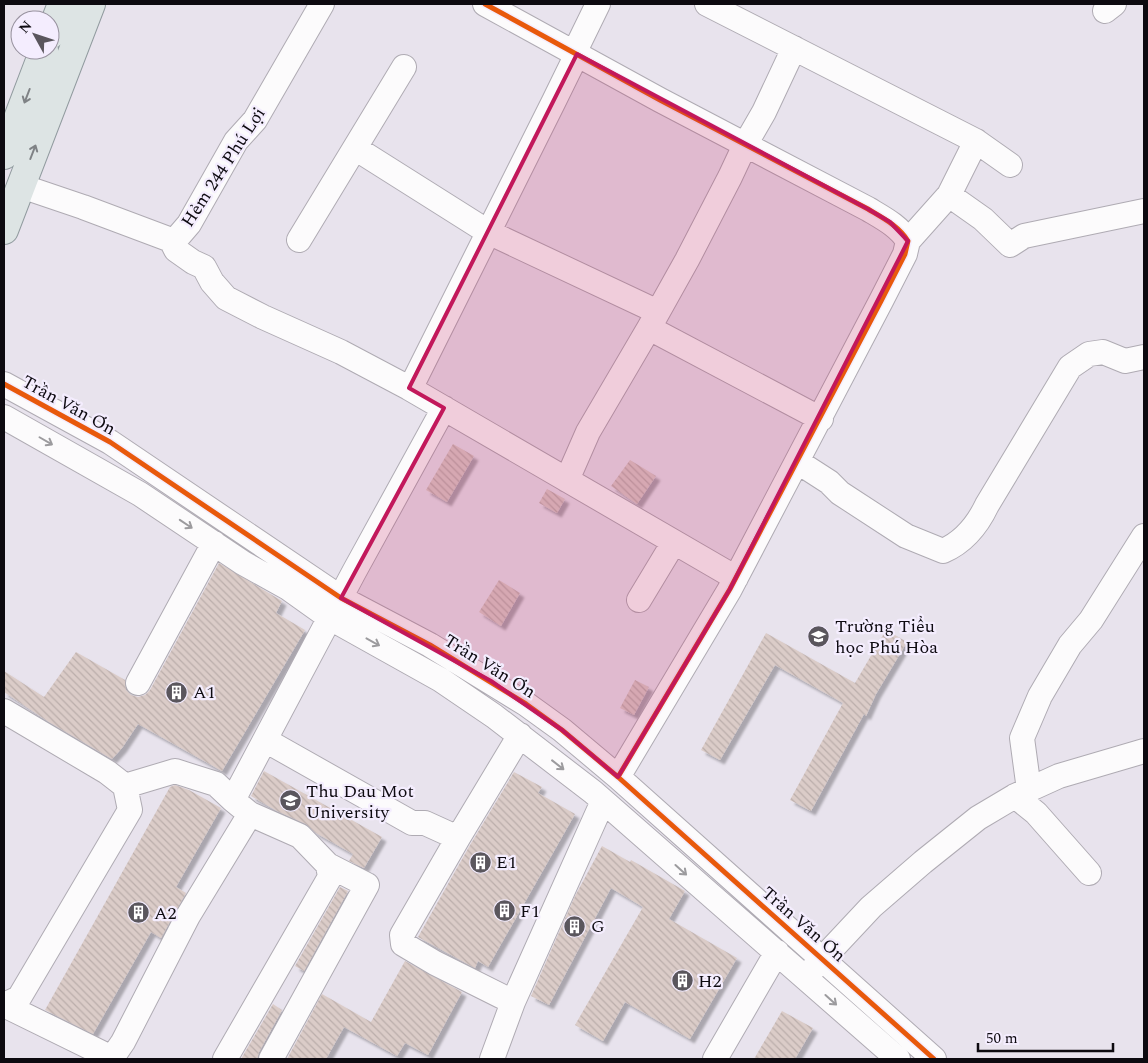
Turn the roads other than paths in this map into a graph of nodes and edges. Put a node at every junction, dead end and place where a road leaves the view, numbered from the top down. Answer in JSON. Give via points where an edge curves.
{"nodes":[{"id":1,"x":91,"y":4,"type":"edge"},
{"id":2,"x":322,"y":4,"type":"edge"},
{"id":3,"x":485,"y":4,"type":"edge"},
{"id":4,"x":598,"y":4,"type":"edge"},
{"id":5,"x":707,"y":4,"type":"edge"},
{"id":6,"x":794,"y":48,"type":"junction"},
{"id":7,"x":577,"y":54,"type":"junction"},
{"id":8,"x":40,"y":60,"type":"edge"},
{"id":9,"x":404,"y":67,"type":"dead end"},
{"id":10,"x":976,"y":141,"type":"junction"},
{"id":11,"x":745,"y":145,"type":"junction"},
{"id":12,"x":355,"y":148,"type":"junction"},
{"id":13,"x":4,"y":155,"type":"edge"},
{"id":14,"x":1010,"y":165,"type":"dead end"},
{"id":15,"x":21,"y":186,"type":"junction"},
{"id":16,"x":950,"y":195,"type":"junction"},
{"id":17,"x":1144,"y":211,"type":"edge"},
{"id":18,"x":4,"y":230,"type":"edge"},
{"id":19,"x":488,"y":232,"type":"junction"},
{"id":20,"x":171,"y":240,"type":"junction"},
{"id":21,"x":299,"y":240,"type":"dead end"},
{"id":22,"x":908,"y":241,"type":"junction"},
{"id":23,"x":653,"y":320,"type":"junction"},
{"id":24,"x":1144,"y":357,"type":"edge"},
{"id":25,"x":4,"y":384,"type":"edge"},
{"id":26,"x":409,"y":388,"type":"junction"},
{"id":27,"x":444,"y":408,"type":"junction"},
{"id":28,"x":4,"y":417,"type":"edge"},
{"id":29,"x":821,"y":418,"type":"junction"},
{"id":30,"x":798,"y":462,"type":"junction"},
{"id":31,"x":567,"y":480,"type":"junction"},
{"id":32,"x":1144,"y":536,"type":"edge"},
{"id":33,"x":674,"y":542,"type":"junction"},
{"id":34,"x":214,"y":543,"type":"junction"},
{"id":35,"x":736,"y":578,"type":"junction"},
{"id":36,"x":639,"y":600,"type":"dead end"},
{"id":37,"x":335,"y":608,"type":"junction"},
{"id":38,"x":138,"y":683,"type":"dead end"},
{"id":39,"x":4,"y":711,"type":"edge"},
{"id":40,"x":520,"y":735,"type":"junction"},
{"id":41,"x":265,"y":740,"type":"junction"},
{"id":42,"x":1144,"y":751,"type":"edge"},
{"id":43,"x":618,"y":777,"type":"junction"},
{"id":44,"x":125,"y":786,"type":"junction"},
{"id":45,"x":1022,"y":793,"type":"junction"},
{"id":46,"x":604,"y":801,"type":"junction"},
{"id":47,"x":242,"y":807,"type":"junction"},
{"id":48,"x":458,"y":838,"type":"junction"},
{"id":49,"x":328,"y":865,"type":"junction"},
{"id":50,"x":1089,"y":873,"type":"dead end"},
{"id":51,"x":776,"y":952,"type":"junction"},
{"id":52,"x":822,"y":959,"type":"junction"},
{"id":53,"x":806,"y":977,"type":"junction"},
{"id":54,"x":513,"y":1002,"type":"junction"},
{"id":55,"x":4,"y":1005,"type":"edge"},
{"id":56,"x":113,"y":1059,"type":"edge"},
{"id":57,"x":225,"y":1059,"type":"edge"},
{"id":58,"x":271,"y":1059,"type":"edge"},
{"id":59,"x":492,"y":1059,"type":"edge"},
{"id":60,"x":715,"y":1059,"type":"edge"},
{"id":61,"x":896,"y":1059,"type":"edge"},
{"id":62,"x":934,"y":1059,"type":"edge"}],
"edges":[{"from":15,"to":1,"type":"main road","one_way":true},
{"from":2,"to":20,"type":"street","name":"Hẻm 244 Phú Lợi","via":[[255,120],[236,141],[189,224]]},
{"from":3,"to":7,"type":"street"},
{"from":4,"to":7,"type":"street","via":[[578,45]]},
{"from":5,"to":6,"type":"street"},
{"from":6,"to":10,"type":"street"},
{"from":6,"to":11,"type":"street"},
{"from":7,"to":11,"type":"street"},
{"from":7,"to":19,"type":"street"},
{"from":8,"to":13,"type":"main road","one_way":true},
{"from":9,"to":12,"type":"street"},
{"from":10,"to":14,"type":"street"},
{"from":10,"to":16,"type":"street"},
{"from":11,"to":22,"type":"street","via":[[890,222]]},
{"from":11,"to":23,"type":"street"},
{"from":12,"to":19,"type":"street"},
{"from":12,"to":21,"type":"street"},
{"from":15,"to":18,"type":"main road"},
{"from":15,"to":20,"type":"street","name":"Hẻm 244 Phú Lợi"},
{"from":16,"to":17,"type":"street","via":[[1010,244],[1024,236]]},
{"from":16,"to":22,"type":"street"},
{"from":19,"to":23,"type":"street"},
{"from":19,"to":26,"type":"street"},
{"from":20,"to":26,"type":"street","via":[[176,250],[204,267],[226,298]]},
{"from":22,"to":29,"type":"street","via":[[905,254]]},
{"from":23,"to":29,"type":"street"},
{"from":23,"to":31,"type":"street","via":[[588,432]]},
{"from":24,"to":30,"type":"street","via":[[1125,360],[1103,352],[1088,354],[1070,367],[980,519],[965,538],[942,551],[906,536]]},
{"from":25,"to":37,"type":"street","name":"Trần Văn Ơn","via":[[110,442]]},
{"from":26,"to":27,"type":"street"},
{"from":27,"to":31,"type":"street"},
{"from":27,"to":37,"type":"street"},
{"from":28,"to":34,"type":"street","name":"Trần Văn Ơn","one_way":true,"via":[[140,494]]},
{"from":29,"to":30,"type":"street"},
{"from":30,"to":35,"type":"street"},
{"from":31,"to":33,"type":"street"},
{"from":32,"to":45,"type":"street","via":[[1040,696],[1022,738]]},
{"from":33,"to":35,"type":"street"},
{"from":33,"to":36,"type":"street"},
{"from":34,"to":37,"type":"street","name":"Trần Văn Ơn","via":[[288,588]]},
{"from":34,"to":38,"type":"street"},
{"from":35,"to":43,"type":"street"},
{"from":37,"to":40,"type":"street","name":"Trần Văn Ơn","one_way":true},
{"from":37,"to":41,"type":"street"},
{"from":37,"to":43,"type":"street","name":"Trần Văn Ơn","via":[[430,645],[505,690],[562,730]]},
{"from":39,"to":44,"type":"street"},
{"from":40,"to":46,"type":"street","name":"Trần Văn Ơn","one_way":true},
{"from":40,"to":48,"type":"street"},
{"from":41,"to":47,"type":"street"},
{"from":41,"to":48,"type":"street","via":[[412,823],[425,823]]},
{"from":42,"to":45,"type":"street","via":[[1059,776]]},
{"from":43,"to":52,"type":"street","name":"Trần Văn Ơn"},
{"from":44,"to":47,"type":"street","via":[[175,771],[216,784]]},
{"from":44,"to":55,"type":"street","via":[[130,810],[19,998]]},
{"from":45,"to":50,"type":"street"},
{"from":45,"to":52,"type":"street","via":[[978,818],[923,862],[871,907]]},
{"from":46,"to":51,"type":"street","name":"Trần Văn Ơn","one_way":true},
{"from":46,"to":54,"type":"street"},
{"from":47,"to":49,"type":"street","via":[[300,836]]},
{"from":47,"to":56,"type":"street"},
{"from":48,"to":54,"type":"street","via":[[402,935],[403,944]]},
{"from":49,"to":57,"type":"street","via":[[330,877]]},
{"from":49,"to":58,"type":"street","via":[[366,885]]},
{"from":51,"to":53,"type":"street","name":"Trần Văn Ơn"},
{"from":51,"to":60,"type":"street"},
{"from":52,"to":53,"type":"street"},
{"from":52,"to":62,"type":"street","name":"Trần Văn Ơn"},
{"from":53,"to":61,"type":"street","name":"Trần Văn Ơn","one_way":true},
{"from":54,"to":59,"type":"street"},
{"from":55,"to":56,"type":"street"}]}
